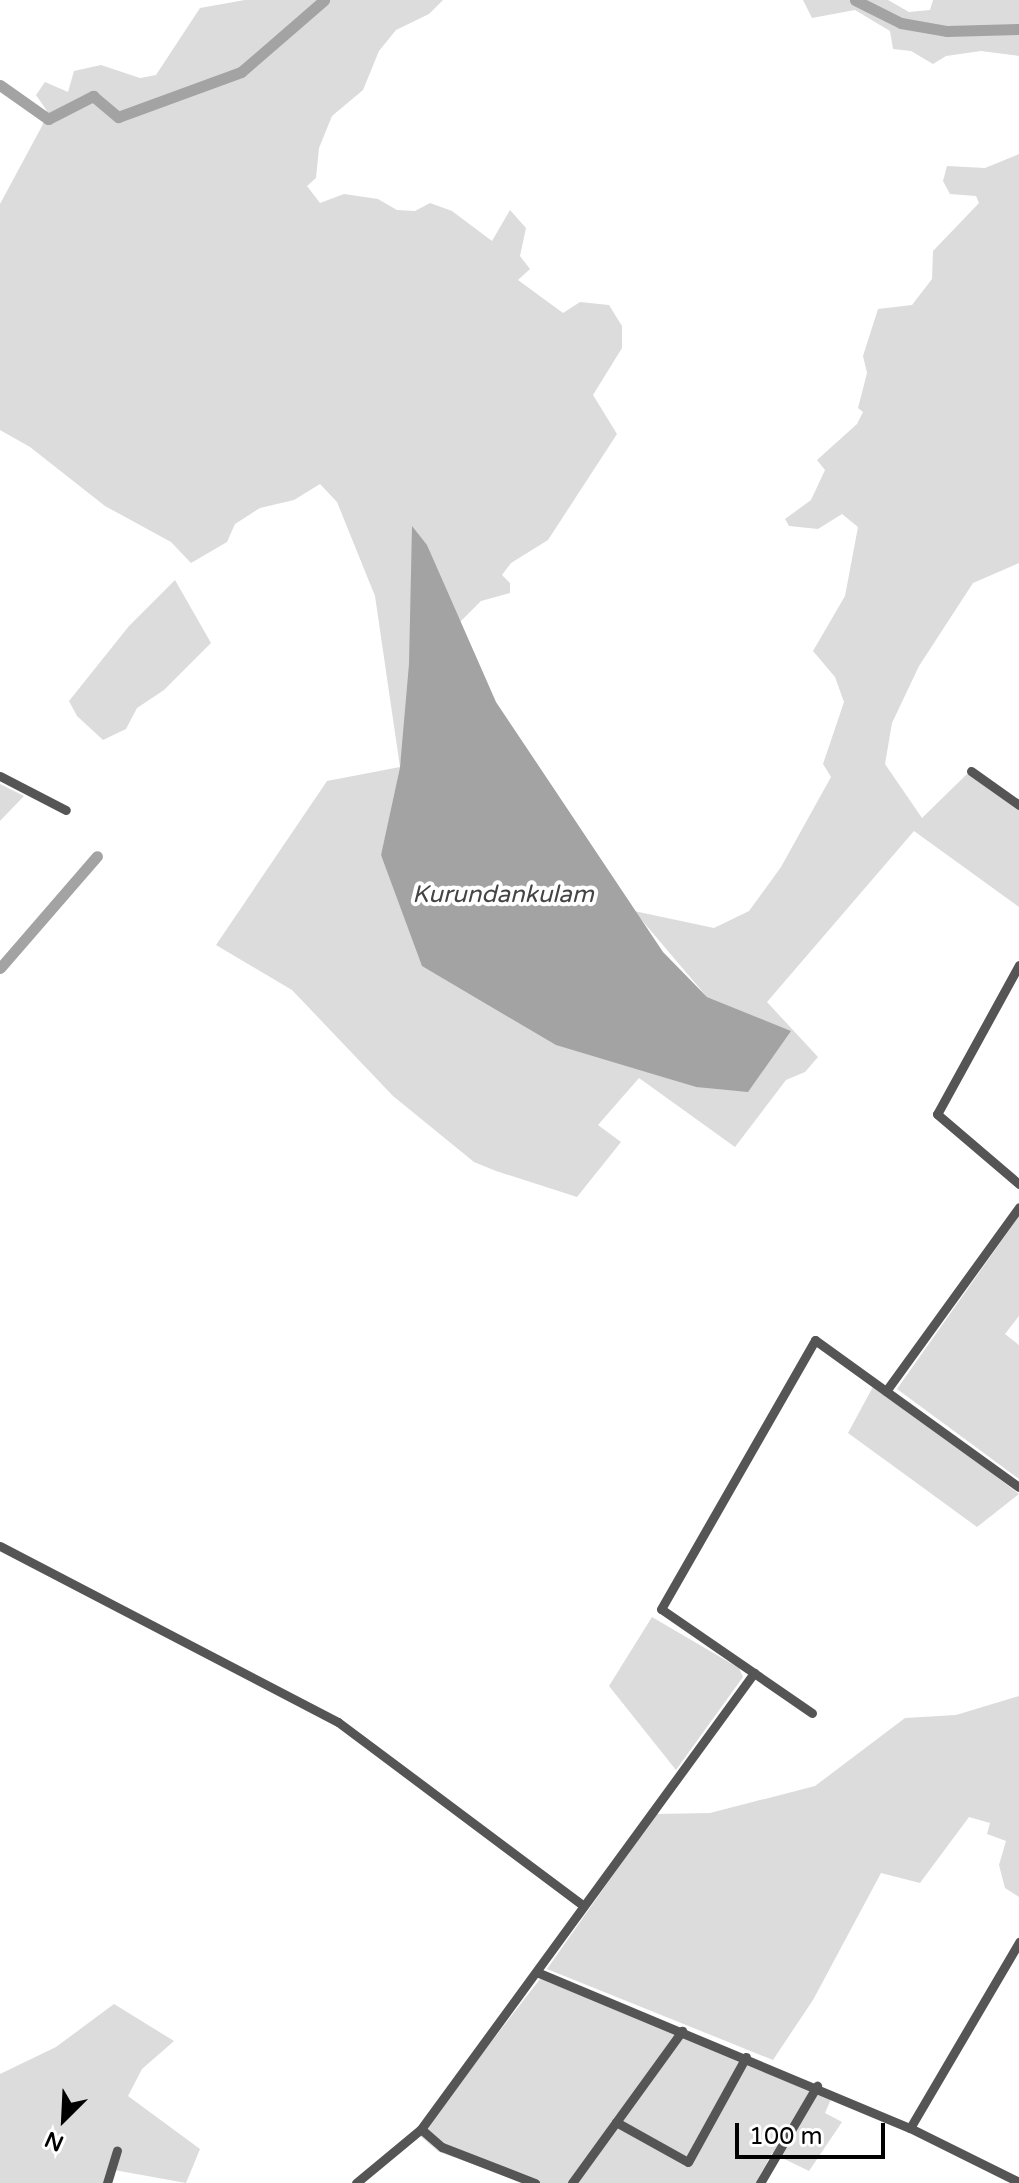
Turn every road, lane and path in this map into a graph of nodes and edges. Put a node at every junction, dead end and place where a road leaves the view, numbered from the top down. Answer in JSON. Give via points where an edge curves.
{"nodes":[{"id":1,"x":971,"y":771,"type":"dead end"},
{"id":2,"x":0,"y":776,"type":"edge"},
{"id":3,"x":1019,"y":805,"type":"edge"},
{"id":4,"x":66,"y":810,"type":"dead end"},
{"id":5,"x":1019,"y":965,"type":"edge"},
{"id":6,"x":1019,"y":1184,"type":"edge"},
{"id":7,"x":1019,"y":1207,"type":"edge"},
{"id":8,"x":886,"y":1391,"type":"junction"},
{"id":9,"x":1019,"y":1487,"type":"edge"},
{"id":10,"x":0,"y":1546,"type":"edge"},
{"id":11,"x":754,"y":1673,"type":"junction"},
{"id":12,"x":812,"y":1713,"type":"dead end"},
{"id":13,"x":583,"y":1905,"type":"junction"},
{"id":14,"x":1019,"y":1942,"type":"edge"},
{"id":15,"x":539,"y":1973,"type":"junction"},
{"id":16,"x":682,"y":2031,"type":"junction"},
{"id":17,"x":746,"y":2057,"type":"junction"},
{"id":18,"x":817,"y":2086,"type":"junction"},
{"id":19,"x":616,"y":2122,"type":"junction"},
{"id":20,"x":910,"y":2128,"type":"junction"},
{"id":21,"x":421,"y":2129,"type":"junction"},
{"id":22,"x":117,"y":2150,"type":"dead end"},
{"id":23,"x":1019,"y":2182,"type":"edge"},
{"id":24,"x":107,"y":2183,"type":"edge"},
{"id":25,"x":356,"y":2183,"type":"edge"},
{"id":26,"x":535,"y":2183,"type":"edge"},
{"id":27,"x":572,"y":2183,"type":"edge"},
{"id":28,"x":760,"y":2183,"type":"edge"}],
"edges":[{"from":1,"to":3,"type":"street"},
{"from":2,"to":4,"type":"street"},
{"from":5,"to":6,"type":"street","via":[[937,1114]]},
{"from":7,"to":8,"type":"street"},
{"from":8,"to":9,"type":"street"},
{"from":8,"to":11,"type":"street","via":[[815,1340],[661,1609]]},
{"from":10,"to":13,"type":"street","via":[[338,1722]]},
{"from":11,"to":12,"type":"street"},
{"from":11,"to":13,"type":"street"},
{"from":13,"to":15,"type":"street"},
{"from":14,"to":20,"type":"street"},
{"from":15,"to":16,"type":"street"},
{"from":15,"to":21,"type":"street"},
{"from":16,"to":17,"type":"street"},
{"from":16,"to":19,"type":"street"},
{"from":17,"to":18,"type":"street"},
{"from":17,"to":19,"type":"street","via":[[688,2162]]},
{"from":18,"to":20,"type":"street"},
{"from":18,"to":28,"type":"street"},
{"from":19,"to":27,"type":"street"},
{"from":20,"to":23,"type":"street"},
{"from":21,"to":25,"type":"street"},
{"from":21,"to":26,"type":"street","via":[[442,2147]]},
{"from":22,"to":24,"type":"street"}]}
